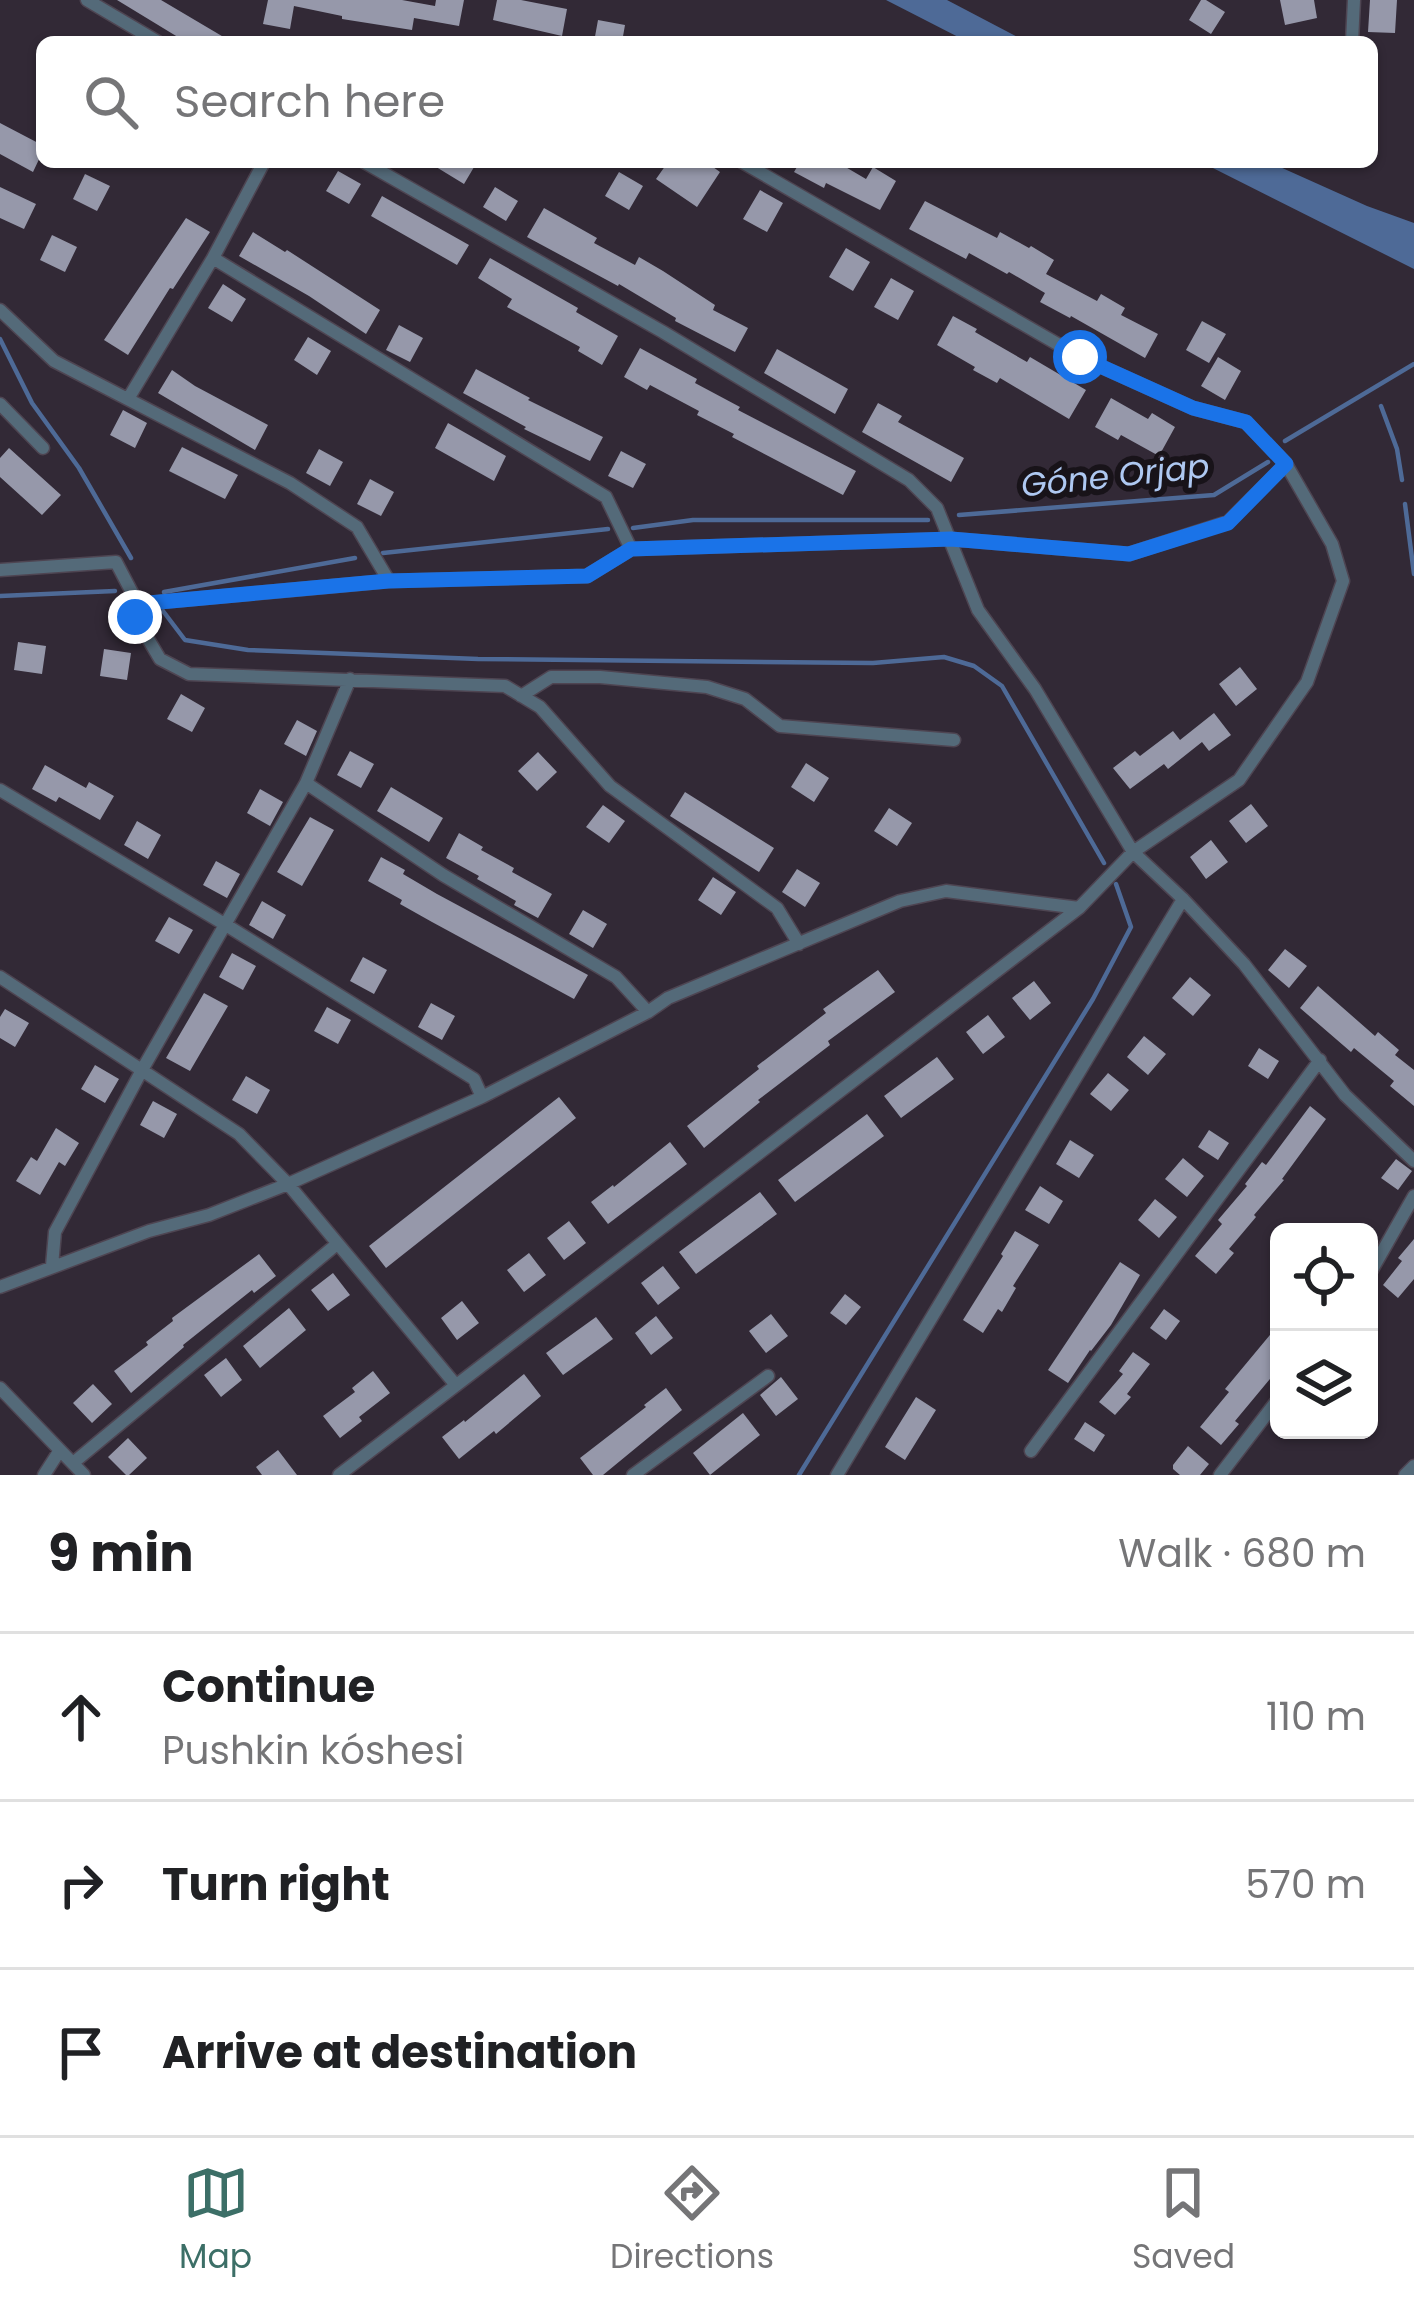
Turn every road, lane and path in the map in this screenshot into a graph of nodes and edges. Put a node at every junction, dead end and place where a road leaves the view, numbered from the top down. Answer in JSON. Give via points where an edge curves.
{"nodes":[{"id":1,"x":87,"y":0,"type":"edge"},
{"id":2,"x":1354,"y":0,"type":"edge"},
{"id":3,"x":148,"y":36,"type":"edge"},
{"id":4,"x":1352,"y":36,"type":"edge"},
{"id":5,"x":261,"y":168,"type":"edge"},
{"id":6,"x":375,"y":168,"type":"edge"},
{"id":7,"x":752,"y":168,"type":"edge"},
{"id":8,"x":213,"y":258,"type":"junction"},
{"id":9,"x":0,"y":310,"type":"edge"},
{"id":10,"x":128,"y":400,"type":"junction"},
{"id":11,"x":0,"y":404,"type":"edge"},
{"id":12,"x":43,"y":448,"type":"dead end"},
{"id":13,"x":1286,"y":464,"type":"junction"},
{"id":14,"x":951,"y":539,"type":"junction"},
{"id":15,"x":631,"y":549,"type":"junction"},
{"id":16,"x":0,"y":570,"type":"edge"},
{"id":17,"x":388,"y":581,"type":"junction"},
{"id":18,"x":138,"y":604,"type":"junction"},
{"id":19,"x":350,"y":679,"type":"junction"},
{"id":20,"x":521,"y":696,"type":"junction"},
{"id":21,"x":954,"y":740,"type":"dead end"},
{"id":22,"x":306,"y":783,"type":"junction"},
{"id":23,"x":0,"y":790,"type":"edge"},
{"id":24,"x":1132,"y":852,"type":"junction"},
{"id":25,"x":1183,"y":899,"type":"junction"},
{"id":26,"x":1078,"y":908,"type":"junction"},
{"id":27,"x":226,"y":925,"type":"junction"},
{"id":28,"x":799,"y":944,"type":"junction"},
{"id":29,"x":0,"y":977,"type":"edge"},
{"id":30,"x":648,"y":1012,"type":"junction"},
{"id":31,"x":1320,"y":1060,"type":"junction"},
{"id":32,"x":142,"y":1070,"type":"junction"},
{"id":33,"x":482,"y":1097,"type":"junction"},
{"id":34,"x":1414,"y":1161,"type":"edge"},
{"id":35,"x":288,"y":1184,"type":"junction"},
{"id":36,"x":1414,"y":1196,"type":"edge"},
{"id":37,"x":337,"y":1244,"type":"junction"},
{"id":38,"x":1378,"y":1259,"type":"edge"},
{"id":39,"x":52,"y":1266,"type":"junction"},
{"id":40,"x":0,"y":1287,"type":"edge"},
{"id":41,"x":768,"y":1376,"type":"dead end"},
{"id":42,"x":455,"y":1384,"type":"junction"},
{"id":43,"x":0,"y":1388,"type":"edge"},
{"id":44,"x":1270,"y":1410,"type":"edge"},
{"id":45,"x":60,"y":1450,"type":"junction"},
{"id":46,"x":1031,"y":1450,"type":"dead end"},
{"id":47,"x":73,"y":1463,"type":"junction"},
{"id":48,"x":1414,"y":1466,"type":"edge"},
{"id":49,"x":44,"y":1475,"type":"edge"},
{"id":50,"x":84,"y":1475,"type":"edge"},
{"id":51,"x":339,"y":1475,"type":"edge"},
{"id":52,"x":633,"y":1475,"type":"edge"},
{"id":53,"x":837,"y":1475,"type":"edge"},
{"id":54,"x":1220,"y":1475,"type":"edge"},
{"id":55,"x":1405,"y":1475,"type":"edge"}],
"edges":[{"from":1,"to":3,"type":"street"},
{"from":2,"to":4,"type":"street"},
{"from":5,"to":8,"type":"street"},
{"from":6,"to":14,"type":"street","via":[[909,480],[937,508]]},
{"from":7,"to":13,"type":"street","via":[[1080,357],[1193,408],[1246,422]]},
{"from":8,"to":10,"type":"street"},
{"from":8,"to":15,"type":"street","via":[[606,497]]},
{"from":9,"to":10,"type":"street","via":[[54,361]]},
{"from":10,"to":17,"type":"street","via":[[357,527]]},
{"from":11,"to":12,"type":"street"},
{"from":13,"to":14,"type":"street","via":[[1228,523],[1129,554]]},
{"from":13,"to":24,"type":"street","via":[[1332,544],[1343,581],[1307,682],[1239,780]]},
{"from":14,"to":15,"type":"street"},
{"from":14,"to":24,"type":"street","via":[[978,610]]},
{"from":15,"to":17,"type":"street","via":[[587,576]]},
{"from":16,"to":18,"type":"street","via":[[116,562]]},
{"from":17,"to":18,"type":"street"},
{"from":18,"to":19,"type":"street","via":[[135,617],[160,659],[189,674]]},
{"from":19,"to":20,"type":"street","via":[[505,686]]},
{"from":19,"to":22,"type":"street"},
{"from":20,"to":21,"type":"street","via":[[551,677],[707,687],[745,699],[780,726]]},
{"from":20,"to":28,"type":"street","via":[[610,787],[777,908]]},
{"from":22,"to":27,"type":"street"},
{"from":22,"to":30,"type":"street","via":[[616,977]]},
{"from":23,"to":27,"type":"street"},
{"from":24,"to":25,"type":"street"},
{"from":24,"to":26,"type":"street"},
{"from":25,"to":31,"type":"street"},
{"from":25,"to":53,"type":"street"},
{"from":26,"to":28,"type":"street","via":[[946,891]]},
{"from":26,"to":42,"type":"street"},
{"from":27,"to":32,"type":"street"},
{"from":27,"to":33,"type":"street","via":[[474,1079]]},
{"from":28,"to":30,"type":"street"},
{"from":29,"to":32,"type":"street"},
{"from":30,"to":33,"type":"street"},
{"from":31,"to":34,"type":"street"},
{"from":31,"to":46,"type":"street"},
{"from":32,"to":35,"type":"street","via":[[239,1134]]},
{"from":32,"to":39,"type":"street","via":[[55,1232]]},
{"from":33,"to":35,"type":"street"},
{"from":35,"to":37,"type":"street"},
{"from":35,"to":39,"type":"street"},
{"from":36,"to":38,"type":"street"},
{"from":37,"to":42,"type":"street"},
{"from":37,"to":47,"type":"street"},
{"from":39,"to":40,"type":"street"},
{"from":41,"to":52,"type":"street"},
{"from":42,"to":51,"type":"street"},
{"from":43,"to":45,"type":"street"},
{"from":44,"to":54,"type":"street"},
{"from":45,"to":47,"type":"street"},
{"from":45,"to":49,"type":"street"},
{"from":47,"to":50,"type":"street"},
{"from":48,"to":55,"type":"street"}]}
